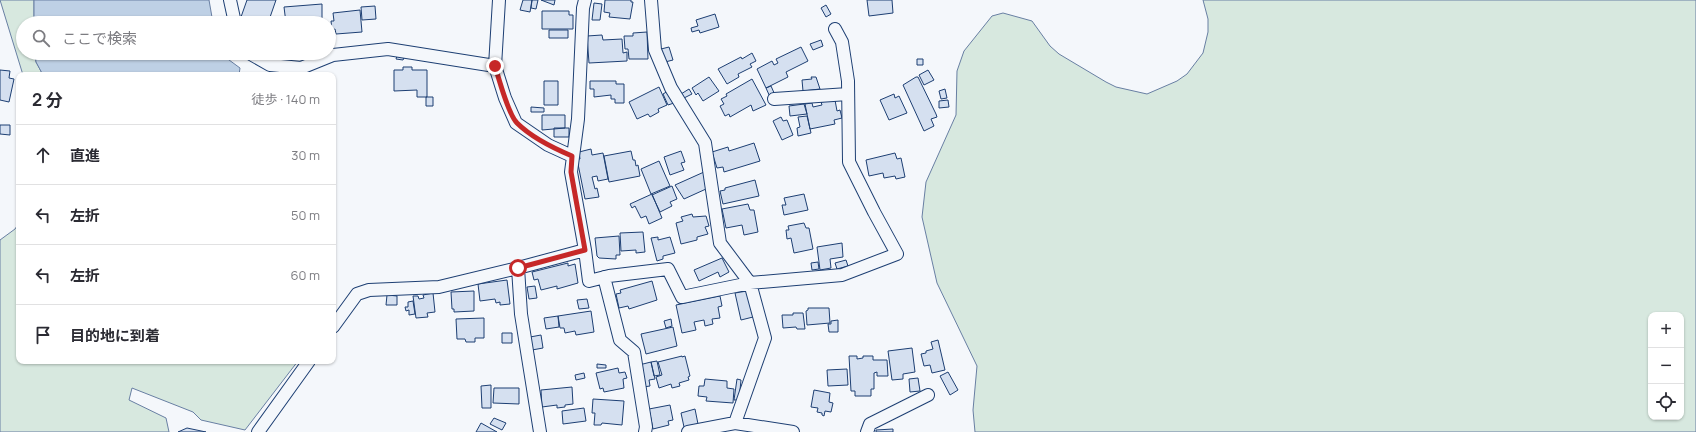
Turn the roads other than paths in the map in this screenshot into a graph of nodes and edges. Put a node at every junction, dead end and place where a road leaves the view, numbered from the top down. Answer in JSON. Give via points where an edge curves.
{"nodes":[{"id":1,"x":230,"y":0,"type":"edge"},
{"id":2,"x":499,"y":0,"type":"edge"},
{"id":3,"x":585,"y":0,"type":"edge"},
{"id":4,"x":651,"y":0,"type":"edge"},
{"id":5,"x":233,"y":16,"type":"edge"},
{"id":6,"x":835,"y":29,"type":"dead end"},
{"id":7,"x":336,"y":55,"type":"edge"},
{"id":8,"x":261,"y":60,"type":"edge"},
{"id":9,"x":321,"y":60,"type":"edge"},
{"id":10,"x":495,"y":66,"type":"junction"},
{"id":11,"x":848,"y":94,"type":"junction"},
{"id":12,"x":774,"y":99,"type":"dead end"},
{"id":13,"x":572,"y":156,"type":"junction"},
{"id":14,"x":585,"y":250,"type":"junction"},
{"id":15,"x":518,"y":268,"type":"junction"},
{"id":16,"x":604,"y":277,"type":"junction"},
{"id":17,"x":750,"y":283,"type":"junction"},
{"id":18,"x":336,"y":323,"type":"edge"},
{"id":19,"x":307,"y":364,"type":"edge"},
{"id":20,"x":928,"y":395,"type":"dead end"},
{"id":21,"x":735,"y":424,"type":"junction"},
{"id":22,"x":258,"y":432,"type":"edge"},
{"id":23,"x":540,"y":432,"type":"edge"},
{"id":24,"x":645,"y":432,"type":"edge"},
{"id":25,"x":688,"y":432,"type":"edge"},
{"id":26,"x":793,"y":432,"type":"edge"},
{"id":27,"x":867,"y":432,"type":"edge"}],
"edges":[{"from":1,"to":5,"type":"street"},
{"from":2,"to":10,"type":"street"},
{"from":3,"to":13,"type":"street","via":[[582,8],[578,119]]},
{"from":4,"to":17,"type":"street","via":[[655,50],[671,88],[704,143],[720,243]]},
{"from":6,"to":11,"type":"street","via":[[842,42]]},
{"from":7,"to":10,"type":"street","via":[[388,49]]},
{"from":8,"to":9,"type":"street","via":[[270,65],[301,68]]},
{"from":10,"to":13,"type":"street","via":[[516,122],[548,145]]},
{"from":11,"to":12,"type":"street"},
{"from":11,"to":17,"type":"street","via":[[849,162],[898,254],[842,275]]},
{"from":13,"to":14,"type":"street","via":[[571,172]]},
{"from":14,"to":15,"type":"street"},
{"from":14,"to":16,"type":"street","via":[[590,281]]},
{"from":15,"to":18,"type":"street","via":[[439,287],[369,290],[357,294]]},
{"from":15,"to":23,"type":"street","via":[[521,314]]},
{"from":16,"to":17,"type":"street","via":[[668,269],[682,297]]},
{"from":16,"to":24,"type":"street","via":[[620,340],[634,352]]},
{"from":17,"to":21,"type":"street","via":[[765,338]]},
{"from":19,"to":22,"type":"street"},
{"from":20,"to":27,"type":"street","via":[[870,424]]},
{"from":21,"to":25,"type":"street"},
{"from":21,"to":26,"type":"street"}]}
